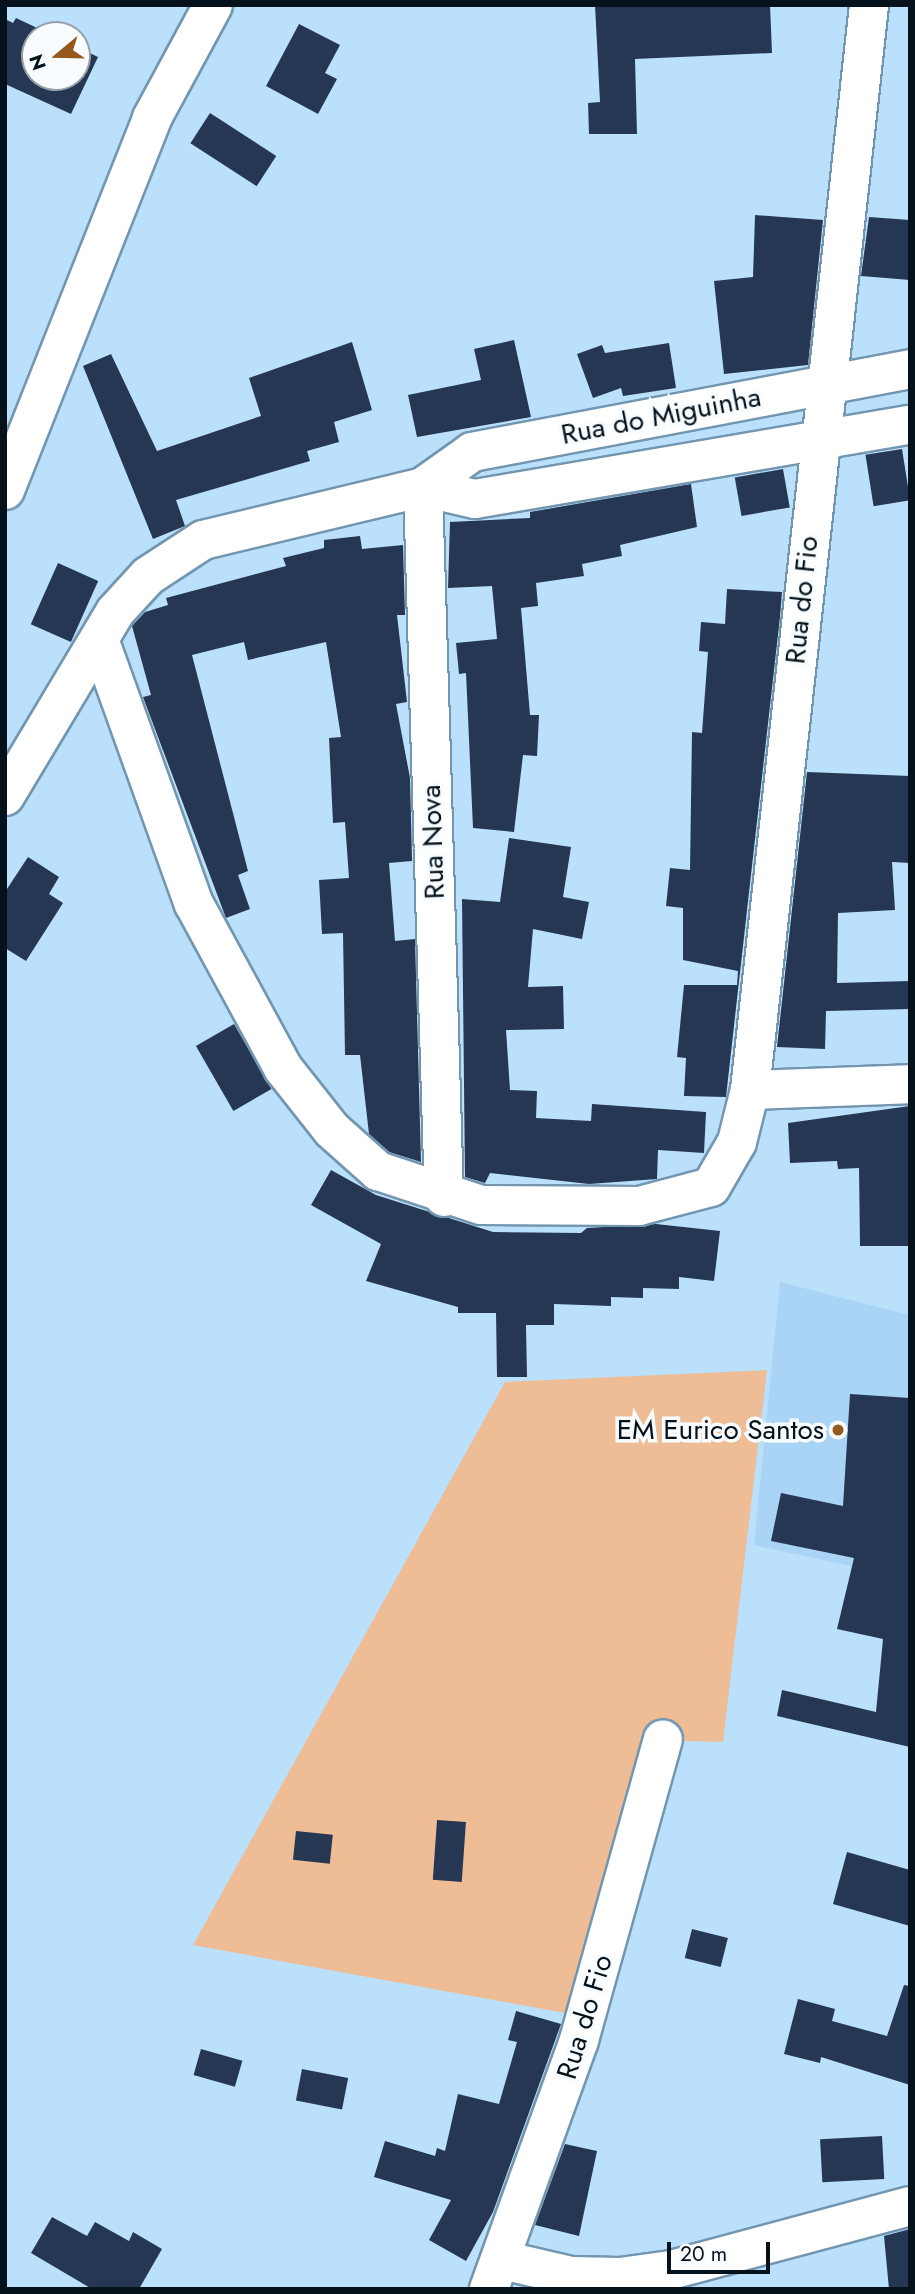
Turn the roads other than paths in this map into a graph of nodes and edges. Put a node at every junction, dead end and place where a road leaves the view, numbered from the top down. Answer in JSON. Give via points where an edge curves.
{"nodes":[{"id":1,"x":212,"y":5,"type":"edge"},
{"id":2,"x":869,"y":5,"type":"edge"},
{"id":3,"x":910,"y":369,"type":"edge"},
{"id":4,"x":825,"y":385,"type":"junction"},
{"id":5,"x":910,"y":425,"type":"edge"},
{"id":6,"x":818,"y":441,"type":"junction"},
{"id":7,"x":422,"y":487,"type":"junction"},
{"id":8,"x":5,"y":489,"type":"edge"},
{"id":9,"x":100,"y":642,"type":"junction"},
{"id":10,"x":5,"y":796,"type":"edge"},
{"id":11,"x":910,"y":1084,"type":"edge"},
{"id":12,"x":750,"y":1090,"type":"junction"},
{"id":13,"x":444,"y":1198,"type":"junction"},
{"id":14,"x":663,"y":1740,"type":"dead end"},
{"id":15,"x":910,"y":2206,"type":"edge"},
{"id":16,"x":496,"y":2274,"type":"edge"}],
"edges":[{"from":1,"to":8,"type":"street","via":[[152,118]]},
{"from":2,"to":4,"type":"street","name":"Rua do Fio"},
{"from":3,"to":4,"type":"street","name":"Rua do Miguinha"},
{"from":4,"to":6,"type":"street","name":"Rua do Fio"},
{"from":4,"to":7,"type":"street","name":"Rua do Miguinha","via":[[472,452]]},
{"from":5,"to":6,"type":"street","name":"Rua do Miguinha"},
{"from":6,"to":7,"type":"street","name":"Rua do Miguinha","via":[[475,499]]},
{"from":6,"to":12,"type":"street","name":"Rua do Fio"},
{"from":7,"to":9,"type":"street","name":"Rua do Miguinha","via":[[203,540],[148,576],[115,612]]},
{"from":7,"to":13,"type":"street","name":"Rua Nova"},
{"from":9,"to":10,"type":"street","name":"Rua do Miguinha"},
{"from":9,"to":13,"type":"street","via":[[194,904],[283,1068],[332,1130],[378,1171]]},
{"from":11,"to":12,"type":"street"},
{"from":12,"to":13,"type":"street","name":"Rua do Fio","via":[[737,1142],[711,1187],[639,1206],[481,1205]]},
{"from":14,"to":16,"type":"street","name":"Rua do Fio","via":[[579,2040]]},
{"from":15,"to":16,"type":"street","via":[[671,2270],[620,2277]]}]}
